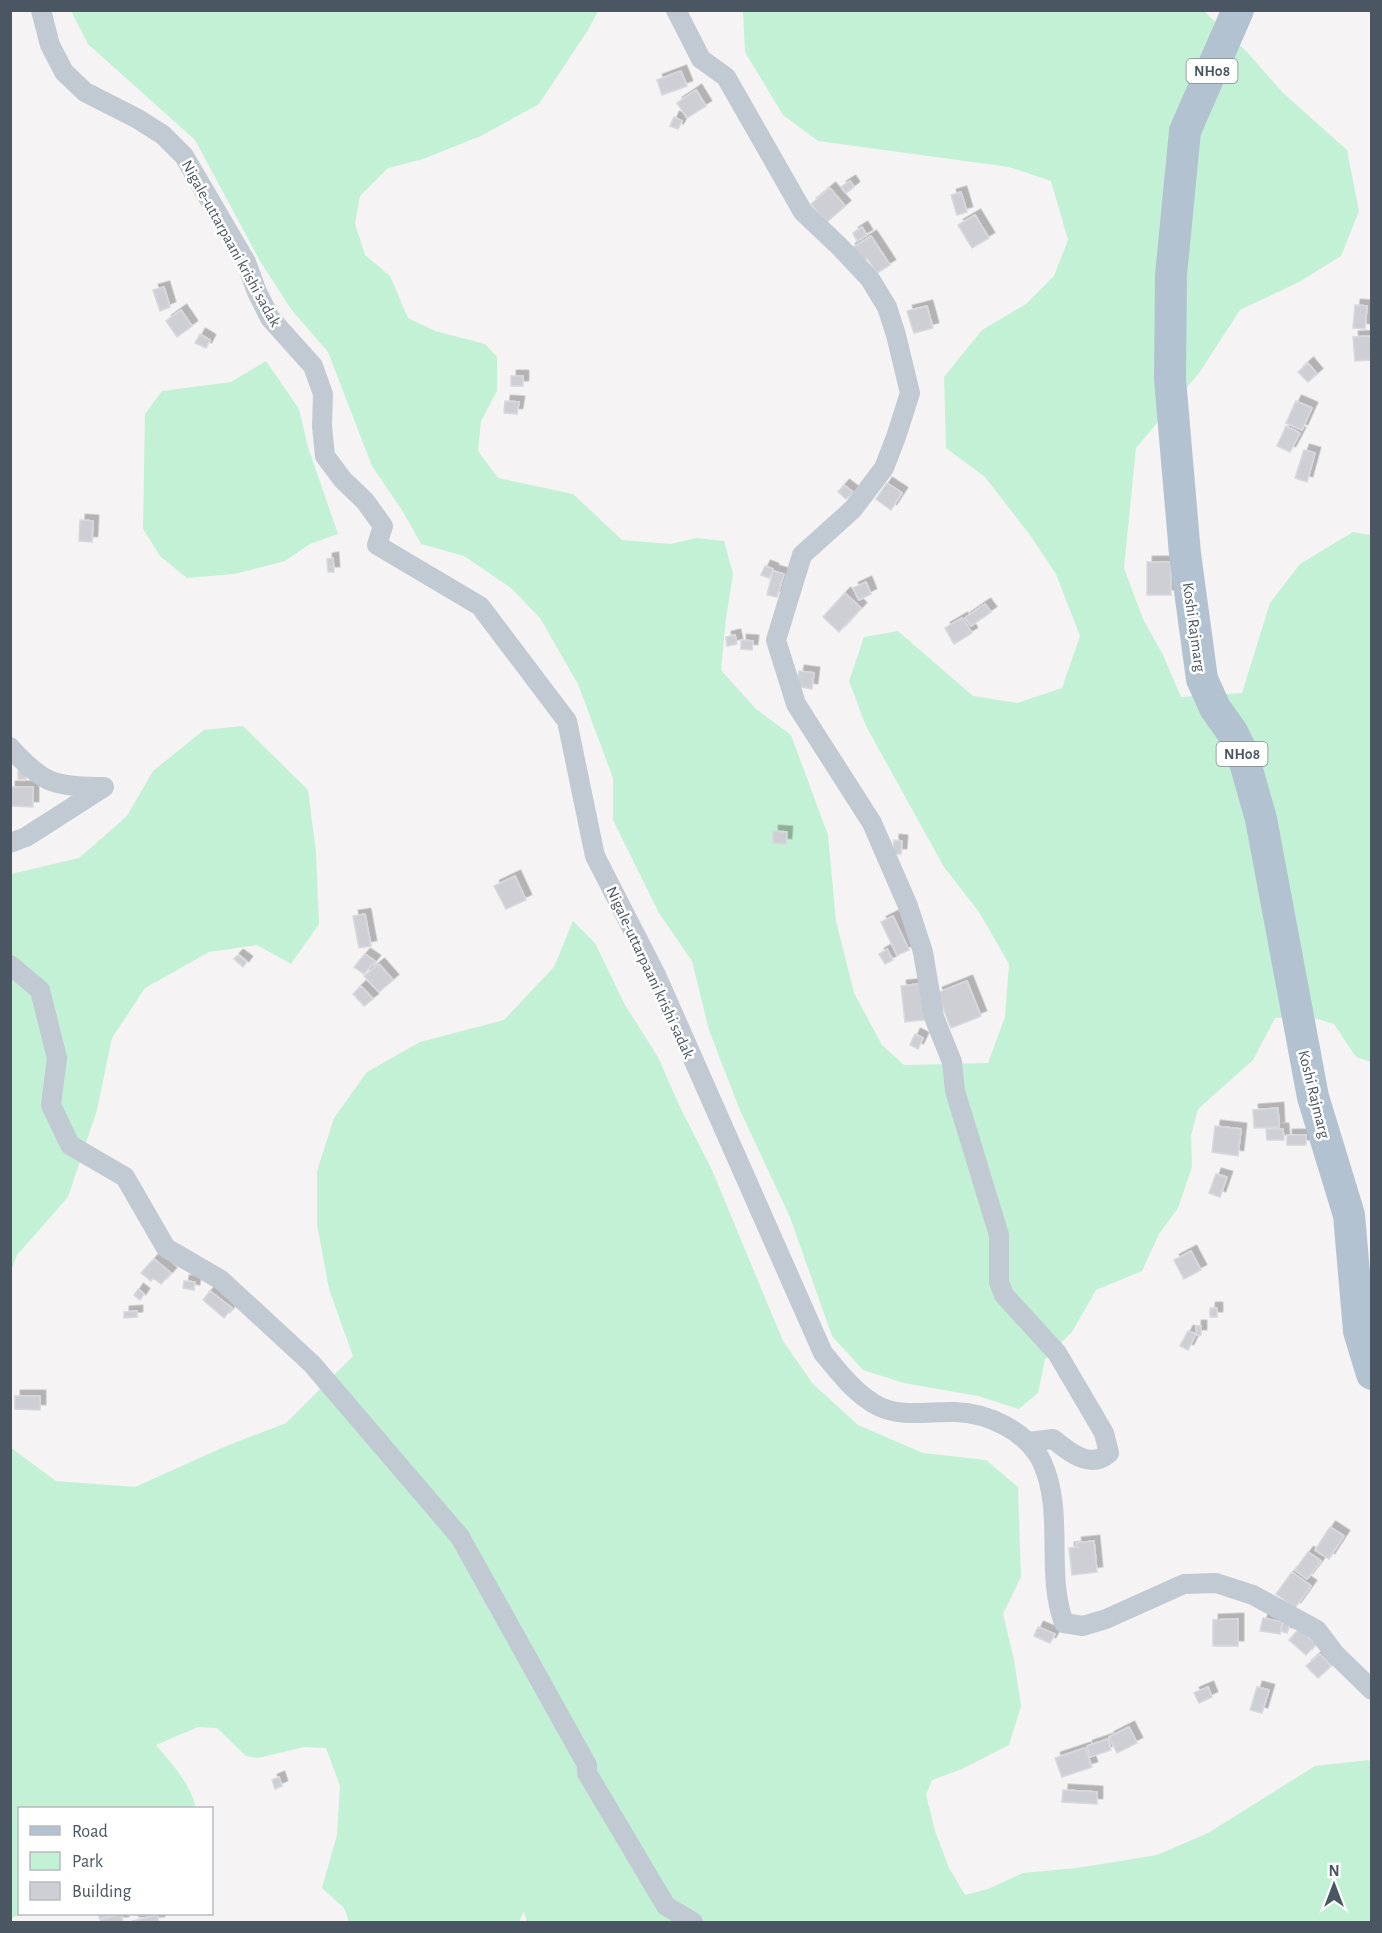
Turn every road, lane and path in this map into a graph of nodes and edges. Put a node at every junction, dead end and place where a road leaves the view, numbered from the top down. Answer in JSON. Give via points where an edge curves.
{"nodes":[{"id":1,"x":41,"y":10,"type":"edge"},
{"id":2,"x":676,"y":10,"type":"edge"},
{"id":3,"x":1238,"y":10,"type":"edge"},
{"id":4,"x":10,"y":747,"type":"edge"},
{"id":5,"x":10,"y":843,"type":"edge"},
{"id":6,"x":10,"y":965,"type":"edge"},
{"id":7,"x":1371,"y":1374,"type":"edge"},
{"id":8,"x":1028,"y":1442,"type":"junction"},
{"id":9,"x":1371,"y":1690,"type":"edge"},
{"id":10,"x":693,"y":1923,"type":"edge"}],
"edges":[{"from":1,"to":8,"type":"street","name":"Nigale-uttarpaani krishi sadak","via":[[50,45],[64,72],[85,92],[163,135],[184,156],[246,262],[270,318],[313,366],[323,394],[325,456],[383,526],[377,545],[480,606],[567,721],[595,856],[656,975],[823,1353],[855,1391],[880,1407],[908,1413],[956,1412],[986,1418],[1010,1428]]},
{"from":2,"to":8,"type":"street","via":[[701,59],[726,76],[803,212],[870,279],[888,307],[897,335],[910,393],[897,437],[884,468],[854,509],[801,555],[776,640],[796,704],[872,823],[908,906],[923,952],[934,1017],[952,1062],[955,1091],[999,1235],[999,1282],[1004,1295],[1057,1353],[1104,1432],[1109,1453],[1103,1458],[1081,1459],[1053,1438]]},
{"from":3,"to":7,"type":"main road","name":"Koshi Rajmarg","number":"NH08","via":[[1185,131],[1172,264],[1170,379],[1185,554],[1202,679],[1242,752],[1261,819],[1313,1096],[1349,1215],[1359,1331]]},
{"from":4,"to":5,"type":"street","via":[[49,781],[104,788]]},
{"from":6,"to":10,"type":"street","via":[[40,990],[57,1058],[51,1105],[70,1145],[125,1177],[166,1248],[221,1280],[312,1364],[460,1537],[587,1765],[586,1773],[666,1906]]},
{"from":8,"to":9,"type":"street","name":"Nigale-uttarpaani krishi sadak","via":[[1041,1461],[1052,1494],[1057,1604],[1064,1623],[1083,1626],[1184,1584],[1216,1583],[1252,1595],[1317,1630]]}]}
